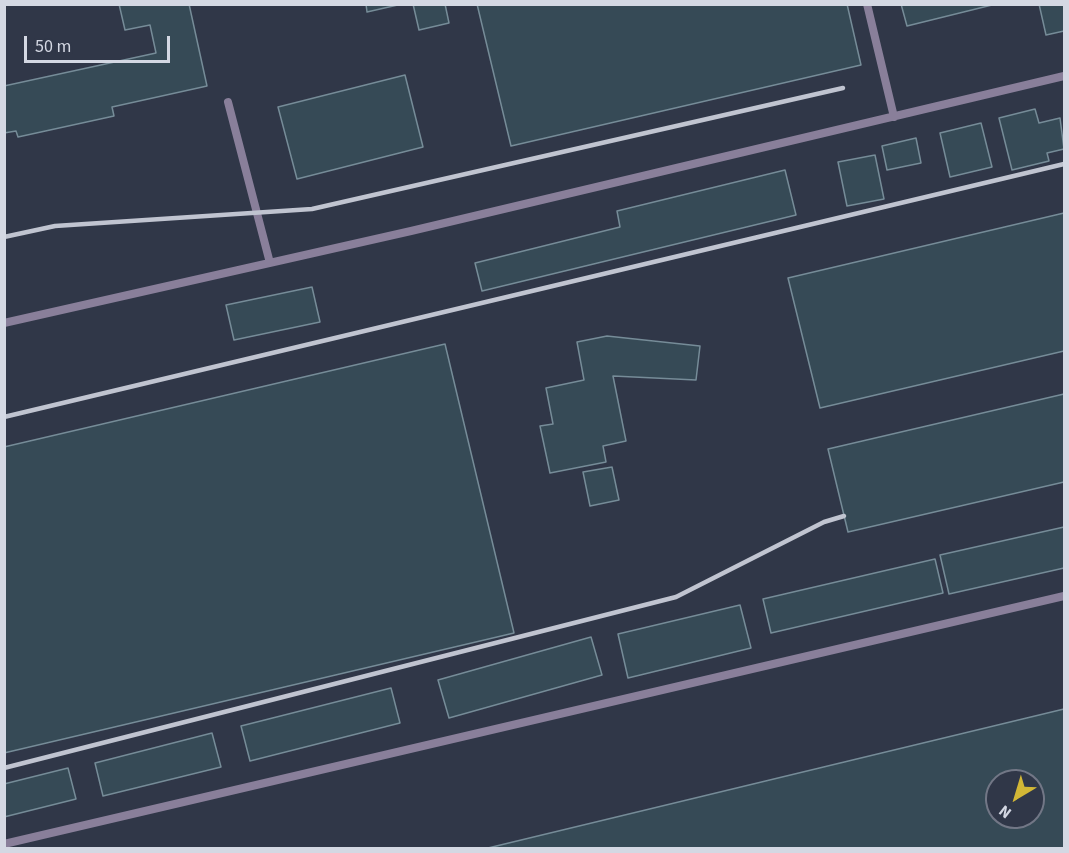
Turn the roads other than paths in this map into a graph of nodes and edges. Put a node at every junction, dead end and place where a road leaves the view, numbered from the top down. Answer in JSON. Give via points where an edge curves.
{"nodes":[{"id":1,"x":867,"y":4,"type":"edge"},
{"id":2,"x":1065,"y":76,"type":"edge"},
{"id":3,"x":228,"y":102,"type":"dead end"},
{"id":4,"x":894,"y":117,"type":"junction"},
{"id":5,"x":270,"y":262,"type":"junction"},
{"id":6,"x":4,"y":323,"type":"edge"},
{"id":7,"x":1065,"y":596,"type":"edge"},
{"id":8,"x":4,"y":844,"type":"edge"}],
"edges":[{"from":1,"to":4,"type":"lane"},
{"from":2,"to":4,"type":"lane"},
{"from":3,"to":5,"type":"lane"},
{"from":4,"to":5,"type":"lane"},
{"from":5,"to":6,"type":"lane"},
{"from":7,"to":8,"type":"lane"}]}
